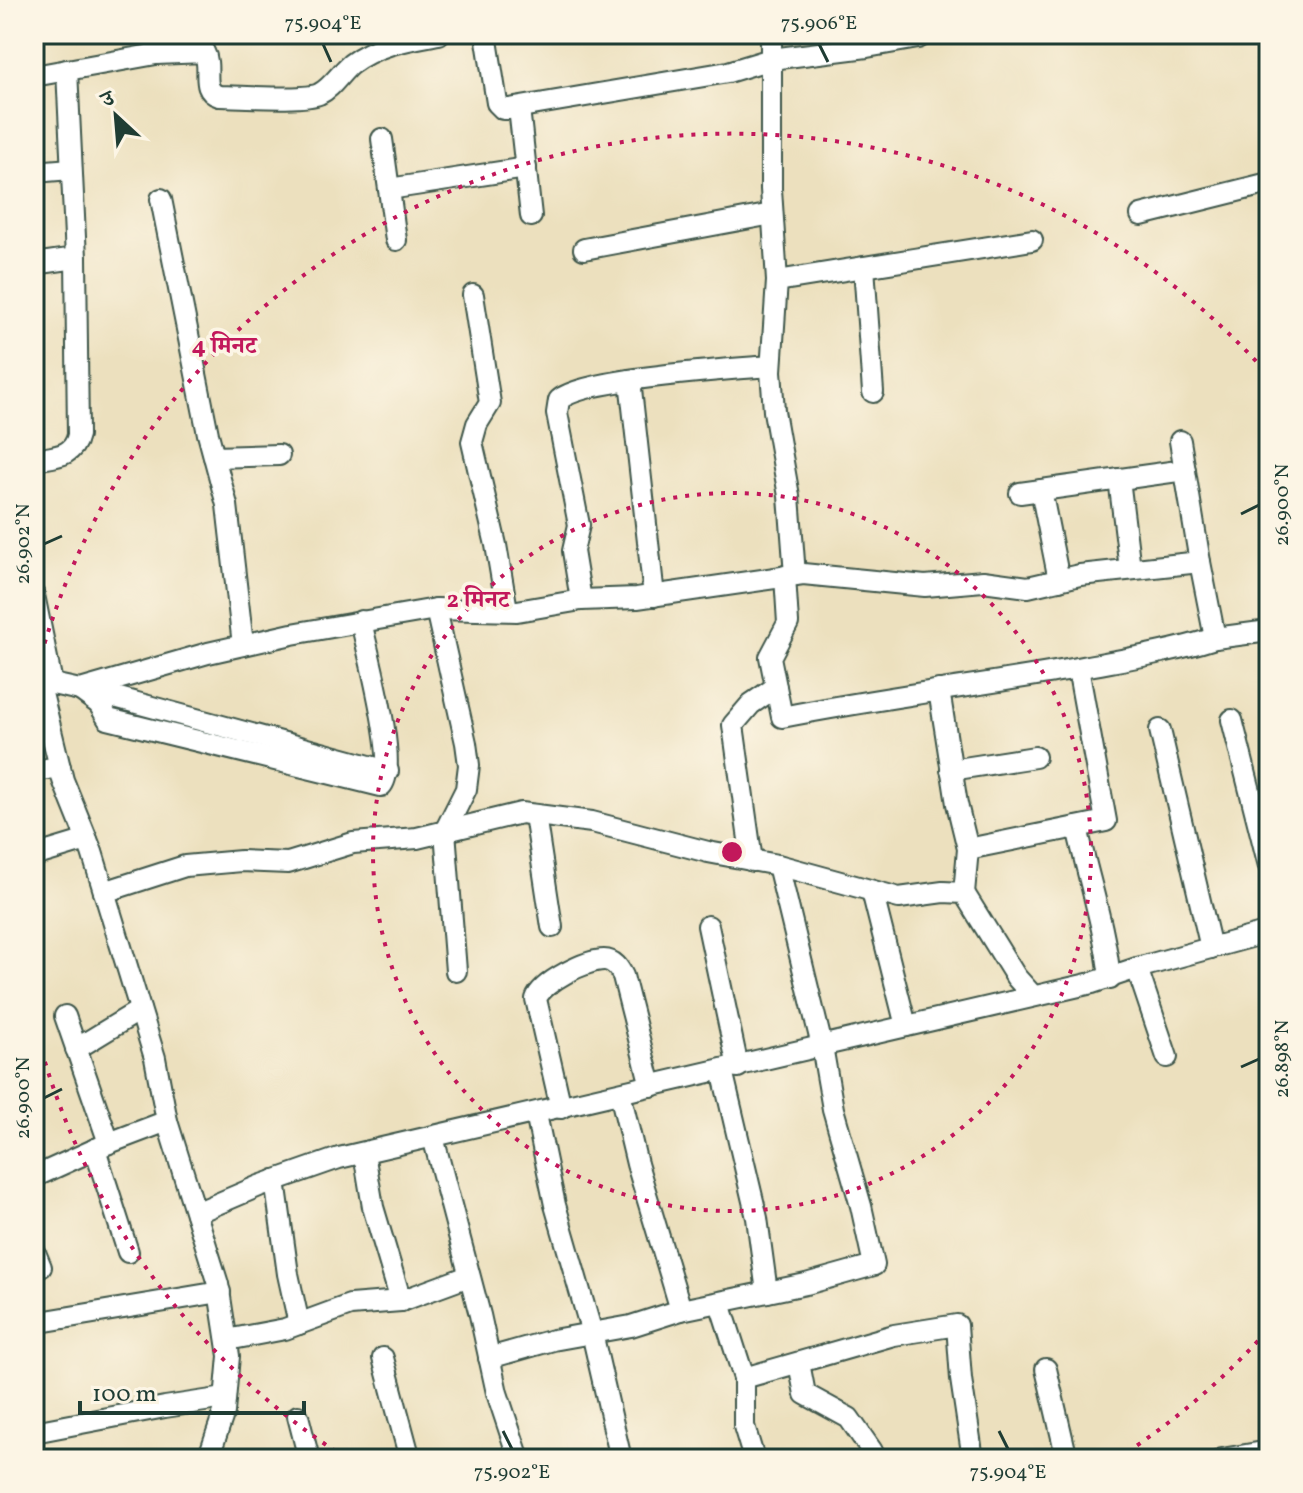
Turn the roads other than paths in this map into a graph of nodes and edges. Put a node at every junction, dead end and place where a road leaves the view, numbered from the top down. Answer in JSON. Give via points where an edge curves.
{"nodes":[{"id":1,"x":439,"y":34,"type":"edge"},
{"id":2,"x":486,"y":34,"type":"edge"},
{"id":3,"x":771,"y":34,"type":"edge"},
{"id":4,"x":925,"y":34,"type":"edge"},
{"id":5,"x":866,"y":41,"type":"edge"},
{"id":6,"x":156,"y":44,"type":"edge"},
{"id":7,"x":771,"y":59,"type":"junction"},
{"id":8,"x":67,"y":70,"type":"junction"},
{"id":9,"x":34,"y":76,"type":"edge"},
{"id":10,"x":519,"y":108,"type":"junction"},
{"id":11,"x":382,"y":139,"type":"dead end"},
{"id":12,"x":526,"y":168,"type":"junction"},
{"id":13,"x":71,"y":169,"type":"junction"},
{"id":14,"x":34,"y":172,"type":"edge"},
{"id":15,"x":1269,"y":183,"type":"edge"},
{"id":16,"x":389,"y":189,"type":"junction"},
{"id":17,"x":161,"y":199,"type":"dead end"},
{"id":18,"x":772,"y":214,"type":"junction"},
{"id":19,"x":1141,"y":215,"type":"dead end"},
{"id":20,"x":531,"y":216,"type":"dead end"},
{"id":21,"x":396,"y":240,"type":"dead end"},
{"id":22,"x":1032,"y":240,"type":"dead end"},
{"id":23,"x":584,"y":249,"type":"dead end"},
{"id":24,"x":76,"y":258,"type":"junction"},
{"id":25,"x":34,"y":264,"type":"edge"},
{"id":26,"x":864,"y":267,"type":"junction"},
{"id":27,"x":777,"y":281,"type":"junction"},
{"id":28,"x":473,"y":295,"type":"dead end"},
{"id":29,"x":771,"y":366,"type":"junction"},
{"id":30,"x":630,"y":380,"type":"junction"},
{"id":31,"x":873,"y":392,"type":"dead end"},
{"id":32,"x":1180,"y":441,"type":"dead end"},
{"id":33,"x":279,"y":455,"type":"dead end"},
{"id":34,"x":214,"y":457,"type":"junction"},
{"id":35,"x":34,"y":460,"type":"edge"},
{"id":36,"x":1185,"y":470,"type":"junction"},
{"id":37,"x":1119,"y":479,"type":"junction"},
{"id":38,"x":1041,"y":490,"type":"junction"},
{"id":39,"x":1020,"y":493,"type":"dead end"},
{"id":40,"x":1200,"y":562,"type":"junction"},
{"id":41,"x":1130,"y":569,"type":"junction"},
{"id":42,"x":790,"y":576,"type":"junction"},
{"id":43,"x":1059,"y":580,"type":"junction"},
{"id":44,"x":34,"y":595,"type":"edge"},
{"id":45,"x":654,"y":596,"type":"junction"},
{"id":46,"x":581,"y":600,"type":"junction"},
{"id":47,"x":436,"y":609,"type":"junction"},
{"id":48,"x":507,"y":610,"type":"junction"},
{"id":49,"x":361,"y":621,"type":"junction"},
{"id":50,"x":1269,"y":631,"type":"edge"},
{"id":51,"x":1215,"y":638,"type":"junction"},
{"id":52,"x":243,"y":645,"type":"junction"},
{"id":53,"x":1078,"y":668,"type":"junction"},
{"id":54,"x":42,"y":681,"type":"edge"},
{"id":55,"x":776,"y":687,"type":"junction"},
{"id":56,"x":80,"y":690,"type":"junction"},
{"id":57,"x":939,"y":690,"type":"junction"},
{"id":58,"x":99,"y":704,"type":"junction"},
{"id":59,"x":1232,"y":720,"type":"dead end"},
{"id":60,"x":1160,"y":730,"type":"dead end"},
{"id":61,"x":247,"y":732,"type":"junction"},
{"id":62,"x":242,"y":753,"type":"junction"},
{"id":63,"x":1035,"y":757,"type":"dead end"},
{"id":64,"x":60,"y":767,"type":"junction"},
{"id":65,"x":951,"y":770,"type":"junction"},
{"id":66,"x":34,"y":771,"type":"edge"},
{"id":67,"x":382,"y":778,"type":"junction"},
{"id":68,"x":535,"y":815,"type":"junction"},
{"id":69,"x":1077,"y":827,"type":"junction"},
{"id":70,"x":445,"y":831,"type":"junction"},
{"id":71,"x":87,"y":840,"type":"junction"},
{"id":72,"x":968,"y":849,"type":"junction"},
{"id":73,"x":34,"y":856,"type":"edge"},
{"id":74,"x":752,"y":861,"type":"junction"},
{"id":75,"x":778,"y":865,"type":"junction"},
{"id":76,"x":1269,"y":866,"type":"edge"},
{"id":77,"x":872,"y":891,"type":"junction"},
{"id":78,"x":104,"y":892,"type":"junction"},
{"id":79,"x":964,"y":893,"type":"junction"},
{"id":80,"x":708,"y":926,"type":"dead end"},
{"id":81,"x":552,"y":927,"type":"dead end"},
{"id":82,"x":1269,"y":932,"type":"edge"},
{"id":83,"x":1211,"y":948,"type":"junction"},
{"id":84,"x":1137,"y":968,"type":"junction"},
{"id":85,"x":456,"y":971,"type":"dead end"},
{"id":86,"x":1110,"y":979,"type":"junction"},
{"id":87,"x":1033,"y":996,"type":"junction"},
{"id":88,"x":140,"y":1010,"type":"junction"},
{"id":89,"x":65,"y":1016,"type":"dead end"},
{"id":90,"x":906,"y":1026,"type":"junction"},
{"id":91,"x":822,"y":1046,"type":"junction"},
{"id":92,"x":76,"y":1049,"type":"junction"},
{"id":93,"x":1167,"y":1057,"type":"dead end"},
{"id":94,"x":730,"y":1068,"type":"junction"},
{"id":95,"x":651,"y":1086,"type":"junction"},
{"id":96,"x":620,"y":1093,"type":"junction"},
{"id":97,"x":561,"y":1108,"type":"junction"},
{"id":98,"x":536,"y":1114,"type":"junction"},
{"id":99,"x":167,"y":1121,"type":"junction"},
{"id":100,"x":433,"y":1137,"type":"junction"},
{"id":101,"x":102,"y":1146,"type":"junction"},
{"id":102,"x":364,"y":1153,"type":"junction"},
{"id":103,"x":34,"y":1177,"type":"edge"},
{"id":104,"x":275,"y":1180,"type":"junction"},
{"id":105,"x":196,"y":1213,"type":"junction"},
{"id":106,"x":128,"y":1252,"type":"dead end"},
{"id":107,"x":469,"y":1276,"type":"junction"},
{"id":108,"x":220,"y":1292,"type":"junction"},
{"id":109,"x":767,"y":1292,"type":"junction"},
{"id":110,"x":401,"y":1301,"type":"junction"},
{"id":111,"x":720,"y":1303,"type":"junction"},
{"id":112,"x":681,"y":1310,"type":"junction"},
{"id":113,"x":34,"y":1323,"type":"edge"},
{"id":114,"x":299,"y":1324,"type":"junction"},
{"id":115,"x":592,"y":1333,"type":"junction"},
{"id":116,"x":227,"y":1340,"type":"junction"},
{"id":117,"x":383,"y":1358,"type":"dead end"},
{"id":118,"x":489,"y":1358,"type":"junction"},
{"id":119,"x":799,"y":1363,"type":"junction"},
{"id":120,"x":1046,"y":1369,"type":"dead end"},
{"id":121,"x":744,"y":1378,"type":"junction"},
{"id":122,"x":225,"y":1398,"type":"junction"},
{"id":123,"x":298,"y":1416,"type":"dead end"},
{"id":124,"x":34,"y":1432,"type":"edge"},
{"id":125,"x":1269,"y":1451,"type":"edge"},
{"id":126,"x":208,"y":1459,"type":"edge"},
{"id":127,"x":309,"y":1459,"type":"edge"},
{"id":128,"x":410,"y":1459,"type":"edge"},
{"id":129,"x":519,"y":1459,"type":"edge"},
{"id":130,"x":621,"y":1459,"type":"edge"},
{"id":131,"x":754,"y":1459,"type":"edge"},
{"id":132,"x":872,"y":1459,"type":"edge"},
{"id":133,"x":973,"y":1459,"type":"edge"},
{"id":134,"x":1067,"y":1459,"type":"edge"},
{"id":135,"x":1222,"y":1459,"type":"edge"}],
"edges":[{"from":1,"to":6,"type":"street","via":[[370,51],[321,93],[306,96],[212,94],[204,52]]},
{"from":2,"to":10,"type":"street","via":[[497,103],[503,109]]},
{"from":3,"to":7,"type":"street"},
{"from":4,"to":5,"type":"street"},
{"from":5,"to":7,"type":"street"},
{"from":6,"to":8,"type":"street"},
{"from":7,"to":10,"type":"street","via":[[728,72]]},
{"from":7,"to":18,"type":"street"},
{"from":8,"to":9,"type":"street"},
{"from":8,"to":13,"type":"street"},
{"from":10,"to":12,"type":"street"},
{"from":11,"to":16,"type":"street"},
{"from":12,"to":16,"type":"street"},
{"from":12,"to":20,"type":"street"},
{"from":13,"to":14,"type":"street"},
{"from":13,"to":24,"type":"street"},
{"from":15,"to":19,"type":"street"},
{"from":16,"to":21,"type":"street"},
{"from":17,"to":34,"type":"street"},
{"from":18,"to":23,"type":"street"},
{"from":18,"to":27,"type":"street"},
{"from":22,"to":26,"type":"street"},
{"from":24,"to":25,"type":"street"},
{"from":24,"to":35,"type":"street","via":[[78,435],[72,451]]},
{"from":26,"to":27,"type":"street"},
{"from":26,"to":31,"type":"street"},
{"from":27,"to":29,"type":"street"},
{"from":28,"to":48,"type":"street","via":[[490,403],[472,442]]},
{"from":29,"to":30,"type":"street"},
{"from":29,"to":42,"type":"street","via":[[789,496]]},
{"from":30,"to":45,"type":"street"},
{"from":30,"to":46,"type":"street","via":[[570,393],[557,406],[579,525],[573,551]]},
{"from":32,"to":36,"type":"street"},
{"from":33,"to":34,"type":"street"},
{"from":34,"to":52,"type":"street","via":[[227,505]]},
{"from":36,"to":37,"type":"street"},
{"from":36,"to":40,"type":"street"},
{"from":37,"to":38,"type":"street"},
{"from":37,"to":41,"type":"street"},
{"from":38,"to":39,"type":"street"},
{"from":38,"to":43,"type":"street"},
{"from":40,"to":41,"type":"street"},
{"from":40,"to":51,"type":"street"},
{"from":41,"to":43,"type":"street"},
{"from":42,"to":43,"type":"street","via":[[925,586],[983,581],[1028,587]]},
{"from":42,"to":45,"type":"street"},
{"from":42,"to":55,"type":"street","via":[[788,623],[770,657]]},
{"from":44,"to":54,"type":"street"},
{"from":45,"to":46,"type":"street"},
{"from":46,"to":48,"type":"street"},
{"from":47,"to":48,"type":"street"},
{"from":47,"to":49,"type":"street"},
{"from":47,"to":70,"type":"street","via":[[469,765],[466,789]]},
{"from":49,"to":52,"type":"street"},
{"from":49,"to":67,"type":"street","via":[[388,752]]},
{"from":50,"to":51,"type":"street"},
{"from":51,"to":53,"type":"street","via":[[1176,651]]},
{"from":52,"to":56,"type":"street"},
{"from":53,"to":57,"type":"street"},
{"from":53,"to":69,"type":"street","via":[[1106,821]]},
{"from":54,"to":56,"type":"street"},
{"from":54,"to":64,"type":"street"},
{"from":55,"to":57,"type":"street","via":[[782,717]]},
{"from":55,"to":74,"type":"street","via":[[733,725]]},
{"from":56,"to":58,"type":"street"},
{"from":57,"to":65,"type":"street"},
{"from":58,"to":61,"type":"street","via":[[115,697]]},
{"from":58,"to":62,"type":"street","via":[[108,719]]},
{"from":59,"to":76,"type":"street"},
{"from":60,"to":83,"type":"street"},
{"from":61,"to":62,"type":"street"},
{"from":61,"to":67,"type":"street"},
{"from":62,"to":67,"type":"street"},
{"from":63,"to":65,"type":"street"},
{"from":64,"to":66,"type":"street"},
{"from":64,"to":71,"type":"street"},
{"from":65,"to":72,"type":"street"},
{"from":68,"to":70,"type":"street","via":[[521,813]]},
{"from":68,"to":74,"type":"street","via":[[592,822]]},
{"from":68,"to":81,"type":"street"},
{"from":69,"to":72,"type":"street"},
{"from":69,"to":86,"type":"street","via":[[1106,939]]},
{"from":70,"to":78,"type":"street","via":[[353,843],[288,863],[185,866]]},
{"from":70,"to":85,"type":"street"},
{"from":71,"to":73,"type":"street"},
{"from":71,"to":78,"type":"street"},
{"from":72,"to":79,"type":"street"},
{"from":74,"to":75,"type":"street"},
{"from":75,"to":77,"type":"street"},
{"from":75,"to":91,"type":"street"},
{"from":77,"to":79,"type":"street","via":[[899,898]]},
{"from":77,"to":90,"type":"street"},
{"from":78,"to":88,"type":"street"},
{"from":79,"to":87,"type":"street"},
{"from":80,"to":94,"type":"street"},
{"from":82,"to":83,"type":"street"},
{"from":83,"to":84,"type":"street"},
{"from":84,"to":86,"type":"street"},
{"from":84,"to":93,"type":"street"},
{"from":86,"to":87,"type":"street"},
{"from":87,"to":90,"type":"street"},
{"from":88,"to":92,"type":"street"},
{"from":88,"to":99,"type":"street"},
{"from":89,"to":92,"type":"street"},
{"from":90,"to":91,"type":"street"},
{"from":91,"to":94,"type":"street"},
{"from":91,"to":109,"type":"street","via":[[874,1265]]},
{"from":92,"to":101,"type":"street"},
{"from":94,"to":95,"type":"street"},
{"from":94,"to":109,"type":"street"},
{"from":95,"to":96,"type":"street"},
{"from":95,"to":97,"type":"street","via":[[623,976],[612,962],[592,962],[551,981],[536,999]]},
{"from":96,"to":97,"type":"street"},
{"from":96,"to":112,"type":"street"},
{"from":97,"to":98,"type":"street"},
{"from":98,"to":100,"type":"street"},
{"from":98,"to":115,"type":"street","via":[[555,1205]]},
{"from":99,"to":101,"type":"street"},
{"from":99,"to":105,"type":"street"},
{"from":100,"to":102,"type":"street"},
{"from":100,"to":107,"type":"street"},
{"from":101,"to":103,"type":"street"},
{"from":101,"to":106,"type":"street"},
{"from":102,"to":104,"type":"street"},
{"from":102,"to":110,"type":"street","via":[[373,1207]]},
{"from":104,"to":105,"type":"street"},
{"from":104,"to":114,"type":"street"},
{"from":105,"to":108,"type":"street"},
{"from":107,"to":110,"type":"street"},
{"from":107,"to":118,"type":"street"},
{"from":108,"to":113,"type":"street"},
{"from":108,"to":116,"type":"street"},
{"from":109,"to":111,"type":"street"},
{"from":110,"to":114,"type":"street","via":[[350,1305]]},
{"from":111,"to":112,"type":"street"},
{"from":111,"to":121,"type":"street"},
{"from":112,"to":115,"type":"street"},
{"from":114,"to":116,"type":"street"},
{"from":115,"to":118,"type":"street"},
{"from":115,"to":130,"type":"street"},
{"from":116,"to":122,"type":"street"},
{"from":117,"to":128,"type":"street"},
{"from":118,"to":129,"type":"street"},
{"from":119,"to":121,"type":"street"},
{"from":119,"to":132,"type":"street","via":[[805,1394],[849,1418]]},
{"from":119,"to":133,"type":"street","via":[[894,1335],[957,1325]]},
{"from":120,"to":134,"type":"street"},
{"from":121,"to":131,"type":"street","via":[[744,1426]]},
{"from":122,"to":124,"type":"street"},
{"from":122,"to":126,"type":"street"},
{"from":123,"to":127,"type":"street"},
{"from":125,"to":135,"type":"street"}]}
